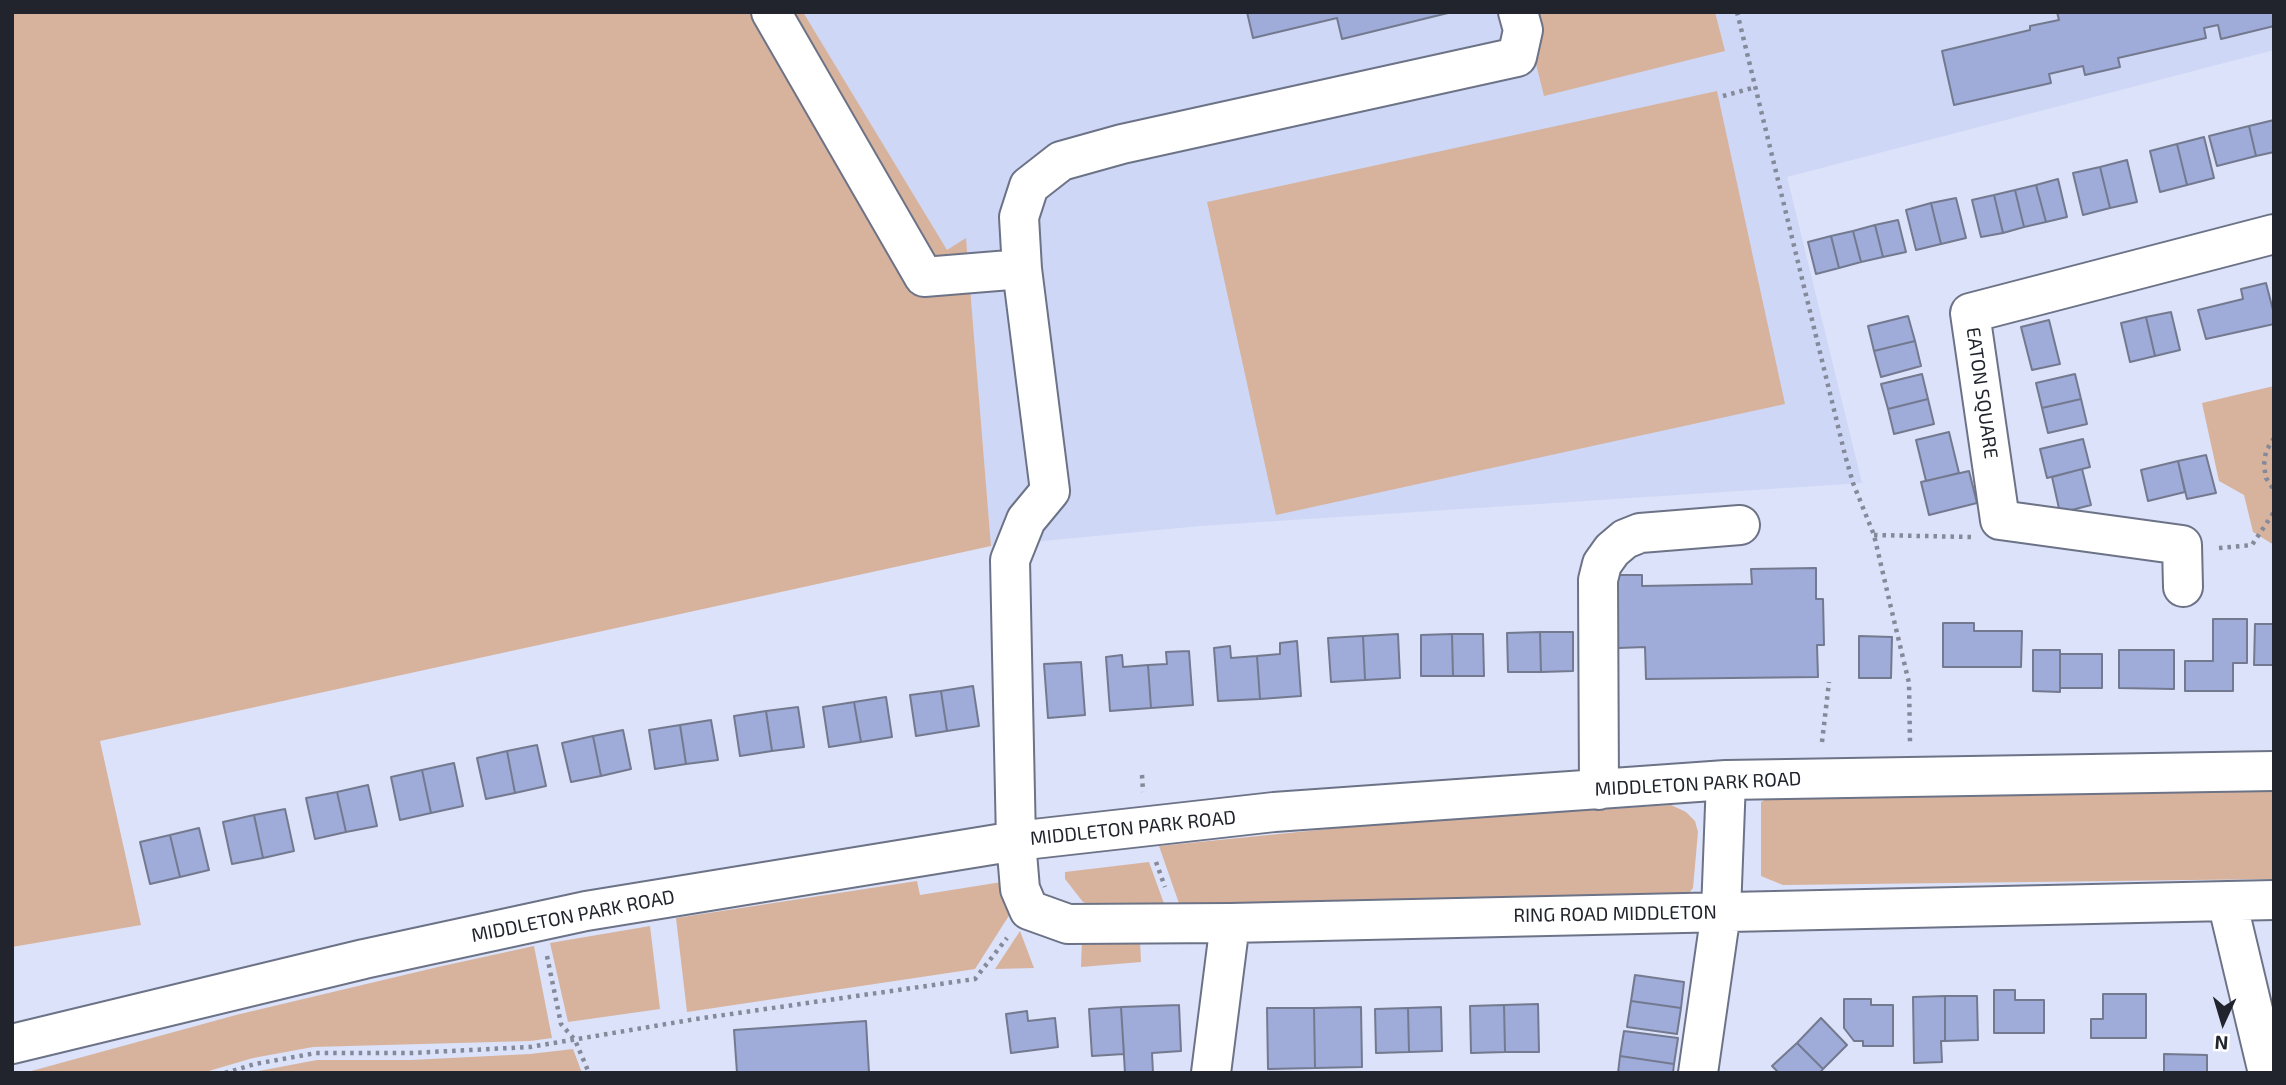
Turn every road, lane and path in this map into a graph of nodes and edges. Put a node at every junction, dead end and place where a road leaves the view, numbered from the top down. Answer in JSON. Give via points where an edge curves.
{"nodes":[{"id":1,"x":771,"y":12,"type":"edge"},
{"id":2,"x":1518,"y":12,"type":"edge"},
{"id":3,"x":1737,"y":12,"type":"edge"},
{"id":4,"x":1756,"y":87,"type":"junction"},
{"id":5,"x":1723,"y":96,"type":"dead end"},
{"id":6,"x":2274,"y":234,"type":"edge"},
{"id":7,"x":1022,"y":269,"type":"junction"},
{"id":8,"x":2274,"y":438,"type":"edge"},
{"id":9,"x":2274,"y":490,"type":"edge"},
{"id":10,"x":2274,"y":512,"type":"edge"},
{"id":11,"x":2000,"y":520,"type":"junction"},
{"id":12,"x":1740,"y":525,"type":"dead end"},
{"id":13,"x":1874,"y":535,"type":"junction"},
{"id":14,"x":2183,"y":569,"type":"joint"},
{"id":15,"x":1829,"y":682,"type":"dead end"},
{"id":16,"x":2274,"y":771,"type":"edge"},
{"id":17,"x":1910,"y":777,"type":"junction"},
{"id":18,"x":1823,"y":778,"type":"junction"},
{"id":19,"x":1726,"y":780,"type":"junction"},
{"id":20,"x":1599,"y":790,"type":"junction"},
{"id":21,"x":1144,"y":827,"type":"junction"},
{"id":22,"x":1016,"y":841,"type":"junction"},
{"id":23,"x":2274,"y":900,"type":"edge"},
{"id":24,"x":2227,"y":901,"type":"junction"},
{"id":25,"x":1029,"y":910,"type":"junction"},
{"id":26,"x":1721,"y":912,"type":"junction"},
{"id":27,"x":539,"y":921,"type":"junction"},
{"id":28,"x":1230,"y":923,"type":"junction"},
{"id":29,"x":1178,"y":924,"type":"junction"},
{"id":30,"x":575,"y":1040,"type":"junction"},
{"id":31,"x":12,"y":1044,"type":"edge"},
{"id":32,"x":225,"y":1073,"type":"edge"},
{"id":33,"x":589,"y":1073,"type":"edge"},
{"id":34,"x":1211,"y":1073,"type":"edge"},
{"id":35,"x":1698,"y":1073,"type":"edge"},
{"id":36,"x":2268,"y":1073,"type":"edge"}],
"edges":[{"from":1,"to":7,"type":"street","via":[[924,278]]},
{"from":2,"to":7,"type":"street","via":[[1523,30],[1517,57],[1122,144],[1061,162],[1029,186],[1019,217]]},
{"from":3,"to":4,"type":"path"},
{"from":4,"to":5,"type":"path"},
{"from":4,"to":13,"type":"path","via":[[1845,455]]},
{"from":6,"to":11,"type":"street","name":"EATON SQUARE","via":[[1970,313]]},
{"from":7,"to":22,"type":"street","via":[[1050,491],[1026,520],[1010,559]]},
{"from":8,"to":9,"type":"path","via":[[2264,464]]},
{"from":10,"to":14,"type":"path","via":[[2252,545]]},
{"from":11,"to":13,"type":"path","via":[[1980,537]]},
{"from":11,"to":14,"type":"street","via":[[2182,545]]},
{"from":12,"to":20,"type":"street","via":[[1640,533],[1618,545],[1602,564],[1598,580]]},
{"from":13,"to":17,"type":"path","via":[[1909,683]]},
{"from":15,"to":18,"type":"path","via":[[1821,736]]},
{"from":16,"to":17,"type":"street","name":"MIDDLETON PARK ROAD"},
{"from":17,"to":18,"type":"street","name":"MIDDLETON PARK ROAD"},
{"from":18,"to":19,"type":"street","name":"MIDDLETON PARK ROAD"},
{"from":19,"to":20,"type":"street","name":"MIDDLETON PARK ROAD"},
{"from":19,"to":26,"type":"street"},
{"from":20,"to":21,"type":"street","name":"MIDDLETON PARK ROAD"},
{"from":21,"to":22,"type":"street","name":"MIDDLETON PARK ROAD"},
{"from":21,"to":29,"type":"path"},
{"from":22,"to":25,"type":"street","via":[[1020,889]]},
{"from":22,"to":27,"type":"street","name":"MIDDLETON PARK ROAD"},
{"from":23,"to":24,"type":"street","name":"RING ROAD MIDDLETON"},
{"from":24,"to":26,"type":"street","name":"RING ROAD MIDDLETON"},
{"from":24,"to":36,"type":"street"},
{"from":25,"to":29,"type":"street","name":"RING ROAD MIDDLETON","via":[[1068,924]]},
{"from":25,"to":30,"type":"path","via":[[975,979]]},
{"from":26,"to":28,"type":"street","name":"RING ROAD MIDDLETON"},
{"from":26,"to":35,"type":"street"},
{"from":27,"to":30,"type":"path","via":[[561,1024]]},
{"from":27,"to":31,"type":"street","name":"MIDDLETON PARK ROAD","via":[[364,958]]},
{"from":28,"to":29,"type":"street","name":"RING ROAD MIDDLETON"},
{"from":28,"to":34,"type":"street"},
{"from":30,"to":32,"type":"path","via":[[411,1053],[316,1053]]},
{"from":30,"to":33,"type":"path"}]}
